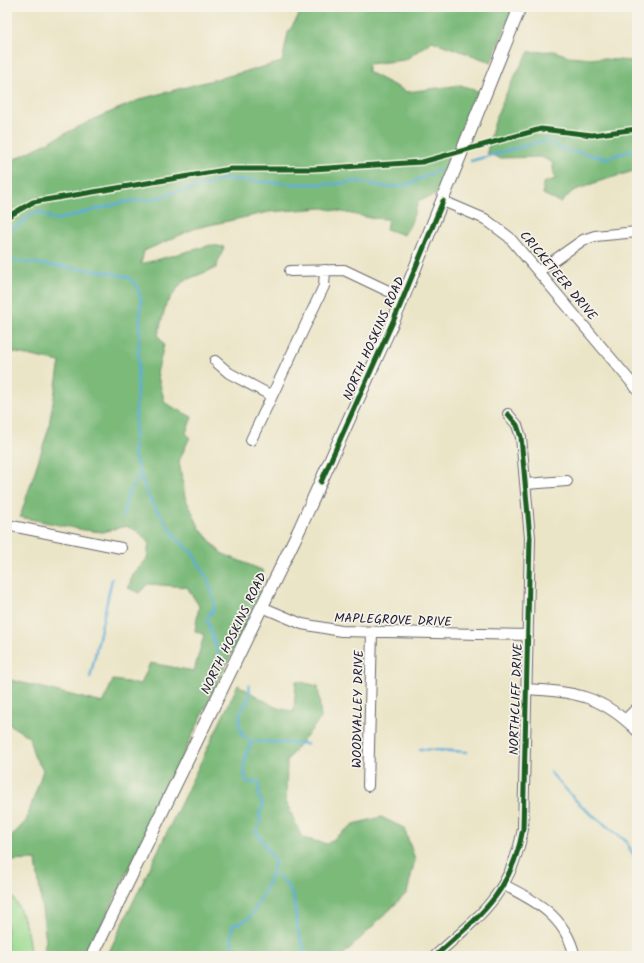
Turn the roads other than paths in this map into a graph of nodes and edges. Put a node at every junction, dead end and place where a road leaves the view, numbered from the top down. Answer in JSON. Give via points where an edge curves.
{"nodes":[{"id":1,"x":520,"y":7,"type":"edge"},
{"id":2,"x":443,"y":201,"type":"junction"},
{"id":3,"x":637,"y":232,"type":"edge"},
{"id":4,"x":325,"y":270,"type":"junction"},
{"id":5,"x":290,"y":271,"type":"dead end"},
{"id":6,"x":539,"y":271,"type":"junction"},
{"id":7,"x":403,"y":298,"type":"junction"},
{"id":8,"x":215,"y":361,"type":"dead end"},
{"id":9,"x":637,"y":389,"type":"edge"},
{"id":10,"x":272,"y":396,"type":"junction"},
{"id":11,"x":508,"y":414,"type":"dead end"},
{"id":12,"x":251,"y":440,"type":"dead end"},
{"id":13,"x":567,"y":481,"type":"dead end"},
{"id":14,"x":526,"y":484,"type":"junction"},
{"id":15,"x":7,"y":525,"type":"edge"},
{"id":16,"x":121,"y":548,"type":"dead end"},
{"id":17,"x":262,"y":607,"type":"junction"},
{"id":18,"x":372,"y":632,"type":"junction"},
{"id":19,"x":528,"y":635,"type":"junction"},
{"id":20,"x":526,"y":689,"type":"junction"},
{"id":21,"x":637,"y":708,"type":"edge"},
{"id":22,"x":625,"y":720,"type":"junction"},
{"id":23,"x":637,"y":732,"type":"edge"},
{"id":24,"x":368,"y":786,"type":"dead end"},
{"id":25,"x":504,"y":885,"type":"junction"},
{"id":26,"x":574,"y":953,"type":"dead end"},
{"id":27,"x":92,"y":956,"type":"edge"},
{"id":28,"x":435,"y":956,"type":"edge"}],
"edges":[{"from":1,"to":2,"type":"street","name":"NORTH HOSKINS ROAD"},
{"from":2,"to":6,"type":"street","name":"CRICKETEER DRIVE","via":[[469,211],[500,229]]},
{"from":2,"to":7,"type":"street","name":"NORTH HOSKINS ROAD"},
{"from":3,"to":6,"type":"street","via":[[595,236],[582,240]]},
{"from":4,"to":5,"type":"street"},
{"from":4,"to":7,"type":"street","via":[[344,270]]},
{"from":4,"to":10,"type":"street","via":[[324,286]]},
{"from":6,"to":9,"type":"street","name":"CRICKETEER DRIVE"},
{"from":7,"to":17,"type":"street","name":"NORTH HOSKINS ROAD"},
{"from":8,"to":10,"type":"street","via":[[228,373]]},
{"from":10,"to":12,"type":"street"},
{"from":11,"to":14,"type":"street","name":"NORTHCLIFF DRIVE","via":[[517,425],[521,437]]},
{"from":13,"to":14,"type":"street"},
{"from":14,"to":19,"type":"street","name":"NORTHCLIFF DRIVE","via":[[530,538]]},
{"from":15,"to":16,"type":"street"},
{"from":17,"to":18,"type":"street","name":"MAPLEGROVE DRIVE","via":[[302,624],[319,628]]},
{"from":17,"to":27,"type":"street","name":"NORTH HOSKINS ROAD"},
{"from":18,"to":19,"type":"street","name":"MAPLEGROVE DRIVE"},
{"from":18,"to":24,"type":"street","name":"WOODVALLEY DRIVE"},
{"from":19,"to":20,"type":"street","name":"NORTHCLIFF DRIVE"},
{"from":20,"to":22,"type":"street","via":[[579,694],[604,705]]},
{"from":20,"to":25,"type":"street","name":"NORTHCLIFF DRIVE","via":[[523,829],[520,847]]},
{"from":21,"to":22,"type":"street"},
{"from":22,"to":23,"type":"street"},
{"from":25,"to":26,"type":"street","via":[[541,906],[560,923]]},
{"from":25,"to":28,"type":"street","name":"NORTHCLIFF DRIVE","via":[[482,914]]}]}
